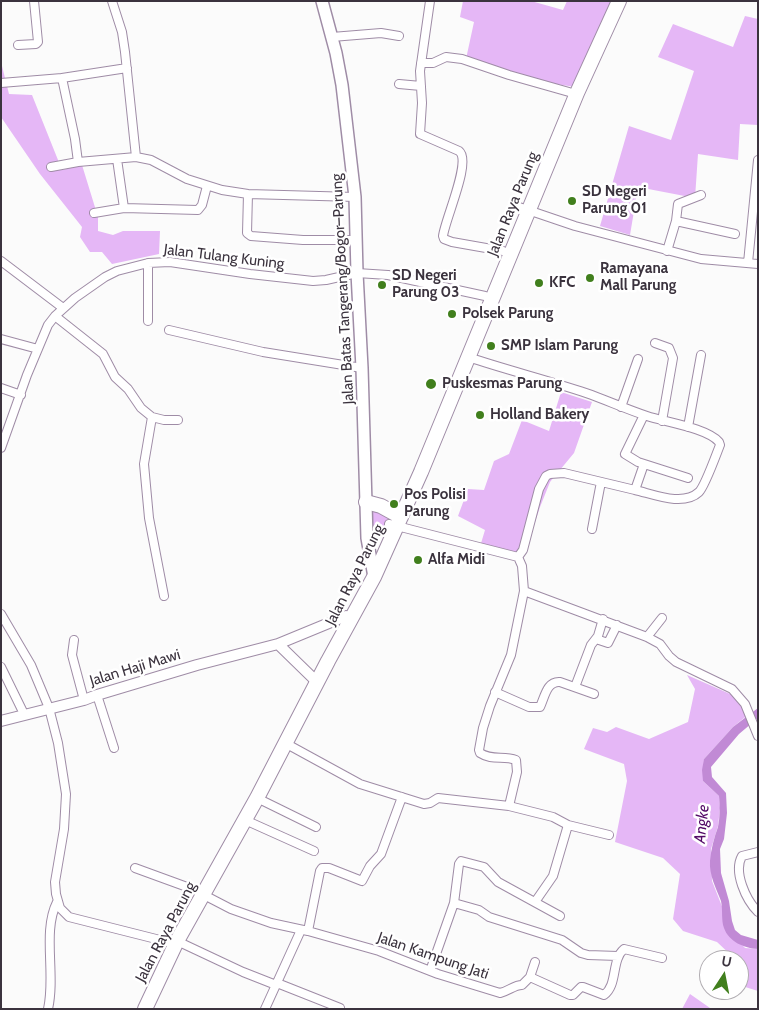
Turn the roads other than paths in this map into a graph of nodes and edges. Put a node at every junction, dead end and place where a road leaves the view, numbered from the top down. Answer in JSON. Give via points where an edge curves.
{"nodes":[{"id":1,"x":34,"y":1,"type":"edge"},
{"id":2,"x":112,"y":1,"type":"edge"},
{"id":3,"x":322,"y":1,"type":"edge"},
{"id":4,"x":430,"y":1,"type":"edge"},
{"id":5,"x":610,"y":1,"type":"edge"},
{"id":6,"x":619,"y":1,"type":"edge"},
{"id":7,"x":399,"y":36,"type":"dead end"},
{"id":8,"x":332,"y":37,"type":"junction"},
{"id":9,"x":18,"y":45,"type":"dead end"},
{"id":10,"x":421,"y":63,"type":"junction"},
{"id":11,"x":127,"y":68,"type":"junction"},
{"id":12,"x":62,"y":78,"type":"junction"},
{"id":13,"x":1,"y":82,"type":"edge"},
{"id":14,"x":399,"y":84,"type":"dead end"},
{"id":15,"x":420,"y":86,"type":"junction"},
{"id":16,"x":569,"y":92,"type":"junction"},
{"id":17,"x":136,"y":157,"type":"junction"},
{"id":18,"x":117,"y":159,"type":"junction"},
{"id":19,"x":758,"y":160,"type":"edge"},
{"id":20,"x":78,"y":162,"type":"junction"},
{"id":21,"x":50,"y":167,"type":"dead end"},
{"id":22,"x":207,"y":186,"type":"junction"},
{"id":23,"x":248,"y":194,"type":"junction"},
{"id":24,"x":701,"y":195,"type":"dead end"},
{"id":25,"x":355,"y":197,"type":"junction"},
{"id":26,"x":756,"y":199,"type":"edge"},
{"id":27,"x":124,"y":208,"type":"junction"},
{"id":28,"x":524,"y":209,"type":"junction"},
{"id":29,"x":94,"y":213,"type":"dead end"},
{"id":30,"x":676,"y":220,"type":"junction"},
{"id":31,"x":736,"y":234,"type":"dead end"},
{"id":32,"x":356,"y":240,"type":"junction"},
{"id":33,"x":503,"y":251,"type":"junction"},
{"id":34,"x":667,"y":251,"type":"junction"},
{"id":35,"x":1,"y":261,"type":"edge"},
{"id":36,"x":148,"y":263,"type":"junction"},
{"id":37,"x":748,"y":263,"type":"junction"},
{"id":38,"x":758,"y":264,"type":"edge"},
{"id":39,"x":356,"y":273,"type":"junction"},
{"id":40,"x":485,"y":296,"type":"junction"},
{"id":41,"x":63,"y":308,"type":"junction"},
{"id":42,"x":55,"y":316,"type":"junction"},
{"id":43,"x":148,"y":321,"type":"dead end"},
{"id":44,"x":169,"y":330,"type":"dead end"},
{"id":45,"x":1,"y":339,"type":"edge"},
{"id":46,"x":655,"y":343,"type":"dead end"},
{"id":47,"x":38,"y":349,"type":"junction"},
{"id":48,"x":702,"y":355,"type":"dead end"},
{"id":49,"x":468,"y":357,"type":"junction"},
{"id":50,"x":638,"y":359,"type":"dead end"},
{"id":51,"x":362,"y":368,"type":"junction"},
{"id":52,"x":455,"y":378,"type":"junction"},
{"id":53,"x":1,"y":388,"type":"edge"},
{"id":54,"x":22,"y":395,"type":"junction"},
{"id":55,"x":621,"y":407,"type":"junction"},
{"id":56,"x":644,"y":415,"type":"junction"},
{"id":57,"x":152,"y":417,"type":"junction"},
{"id":58,"x":178,"y":420,"type":"dead end"},
{"id":59,"x":662,"y":421,"type":"junction"},
{"id":60,"x":688,"y":427,"type":"junction"},
{"id":61,"x":1,"y":448,"type":"edge"},
{"id":62,"x":644,"y":464,"type":"junction"},
{"id":63,"x":688,"y":478,"type":"dead end"},
{"id":64,"x":601,"y":482,"type":"junction"},
{"id":65,"x":635,"y":490,"type":"junction"},
{"id":66,"x":366,"y":502,"type":"junction"},
{"id":67,"x":395,"y":520,"type":"junction"},
{"id":68,"x":592,"y":529,"type":"dead end"},
{"id":69,"x":518,"y":557,"type":"junction"},
{"id":70,"x":373,"y":570,"type":"junction"},
{"id":71,"x":524,"y":591,"type":"junction"},
{"id":72,"x":164,"y":596,"type":"dead end"},
{"id":73,"x":1,"y":614,"type":"edge"},
{"id":74,"x":346,"y":616,"type":"junction"},
{"id":75,"x":662,"y":618,"type":"dead end"},
{"id":76,"x":603,"y":619,"type":"junction"},
{"id":77,"x":618,"y":625,"type":"junction"},
{"id":78,"x":647,"y":637,"type":"junction"},
{"id":79,"x":596,"y":639,"type":"junction"},
{"id":80,"x":74,"y":640,"type":"dead end"},
{"id":81,"x":278,"y":644,"type":"junction"},
{"id":82,"x":1,"y":667,"type":"edge"},
{"id":83,"x":315,"y":681,"type":"junction"},
{"id":84,"x":575,"y":687,"type":"junction"},
{"id":85,"x":495,"y":692,"type":"junction"},
{"id":86,"x":594,"y":694,"type":"dead end"},
{"id":87,"x":97,"y":695,"type":"junction"},
{"id":88,"x":84,"y":700,"type":"junction"},
{"id":89,"x":49,"y":708,"type":"junction"},
{"id":90,"x":24,"y":714,"type":"junction"},
{"id":91,"x":1,"y":721,"type":"edge"},
{"id":92,"x":758,"y":736,"type":"edge"},
{"id":93,"x":285,"y":743,"type":"junction"},
{"id":94,"x":114,"y":748,"type":"dead end"},
{"id":95,"x":257,"y":798,"type":"junction"},
{"id":96,"x":402,"y":798,"type":"junction"},
{"id":97,"x":509,"y":806,"type":"junction"},
{"id":98,"x":245,"y":820,"type":"junction"},
{"id":99,"x":568,"y":825,"type":"junction"},
{"id":100,"x":316,"y":827,"type":"dead end"},
{"id":101,"x":609,"y":835,"type":"dead end"},
{"id":102,"x":314,"y":851,"type":"dead end"},
{"id":103,"x":758,"y":852,"type":"edge"},
{"id":104,"x":135,"y":868,"type":"dead end"},
{"id":105,"x":201,"y":893,"type":"junction"},
{"id":106,"x":57,"y":902,"type":"junction"},
{"id":107,"x":535,"y":902,"type":"junction"},
{"id":108,"x":454,"y":903,"type":"junction"},
{"id":109,"x":758,"y":912,"type":"edge"},
{"id":110,"x":560,"y":916,"type":"dead end"},
{"id":111,"x":305,"y":930,"type":"junction"},
{"id":112,"x":173,"y":942,"type":"junction"},
{"id":113,"x":618,"y":956,"type":"junction"},
{"id":114,"x":662,"y":958,"type":"dead end"},
{"id":115,"x":535,"y":962,"type":"dead end"},
{"id":116,"x":430,"y":971,"type":"junction"},
{"id":117,"x":530,"y":977,"type":"junction"},
{"id":118,"x":277,"y":984,"type":"junction"},
{"id":119,"x":340,"y":1008,"type":"edge"},
{"id":120,"x":48,"y":1009,"type":"edge"},
{"id":121,"x":137,"y":1009,"type":"edge"},
{"id":122,"x":145,"y":1009,"type":"edge"},
{"id":123,"x":265,"y":1009,"type":"edge"}],
"edges":[{"from":1,"to":9,"type":"street","via":[[38,42]]},
{"from":2,"to":11,"type":"street","via":[[122,32]]},
{"from":3,"to":8,"type":"main road","name":"Jalan Batas Tangerang/Bogor–Parung"},
{"from":4,"to":10,"type":"street"},
{"from":5,"to":16,"type":"highway","name":"Jalan Raya Parung"},
{"from":6,"to":28,"type":"highway","name":"Jalan Raya Parung"},
{"from":7,"to":8,"type":"street","via":[[382,33]]},
{"from":8,"to":25,"type":"main road","name":"Jalan Batas Tangerang/Bogor–Parung","via":[[346,110]]},
{"from":10,"to":15,"type":"street"},
{"from":10,"to":16,"type":"street","via":[[433,63],[446,57],[462,59]]},
{"from":11,"to":12,"type":"street"},
{"from":11,"to":17,"type":"street"},
{"from":12,"to":13,"type":"street"},
{"from":12,"to":20,"type":"street"},
{"from":14,"to":15,"type":"street"},
{"from":15,"to":33,"type":"street","via":[[420,134],[459,151],[463,157],[443,232],[444,239]]},
{"from":16,"to":28,"type":"highway","name":"Jalan Raya Parung"},
{"from":17,"to":18,"type":"street"},
{"from":17,"to":22,"type":"street","via":[[151,160]]},
{"from":18,"to":20,"type":"street"},
{"from":18,"to":27,"type":"street"},
{"from":19,"to":26,"type":"street"},
{"from":20,"to":21,"type":"street"},
{"from":22,"to":23,"type":"street"},
{"from":22,"to":27,"type":"street","via":[[198,210]]},
{"from":23,"to":25,"type":"street"},
{"from":23,"to":32,"type":"street","via":[[247,233],[251,236]]},
{"from":24,"to":30,"type":"street","via":[[678,204]]},
{"from":25,"to":32,"type":"main road","name":"Jalan Batas Tangerang/Bogor–Parung"},
{"from":26,"to":37,"type":"street"},
{"from":27,"to":29,"type":"street"},
{"from":28,"to":33,"type":"highway","name":"Jalan Raya Parung"},
{"from":28,"to":34,"type":"street"},
{"from":28,"to":49,"type":"highway","name":"Jalan Raya Parung"},
{"from":30,"to":31,"type":"street"},
{"from":30,"to":34,"type":"street"},
{"from":32,"to":39,"type":"main road","name":"Jalan Batas Tangerang/Bogor–Parung"},
{"from":33,"to":40,"type":"highway","name":"Jalan Raya Parung"},
{"from":34,"to":37,"type":"street","via":[[701,259]]},
{"from":35,"to":41,"type":"street"},
{"from":36,"to":39,"type":"street","name":"Jalan Tulang Kuning","via":[[170,262],[313,281]]},
{"from":36,"to":41,"type":"street","name":"Jalan Tulang Kuning","via":[[105,277]]},
{"from":36,"to":43,"type":"street"},
{"from":37,"to":38,"type":"street"},
{"from":39,"to":40,"type":"street","name":"Jalan Tulang Kuning","via":[[388,275]]},
{"from":39,"to":51,"type":"main road","name":"Jalan Batas Tangerang/Bogor–Parung"},
{"from":40,"to":52,"type":"highway","name":"Jalan Raya Parung"},
{"from":41,"to":42,"type":"street","name":"Jalan Tulang Kuning"},
{"from":42,"to":47,"type":"street","name":"Jalan Tulang Kuning"},
{"from":42,"to":57,"type":"street","via":[[102,354],[115,376]]},
{"from":44,"to":51,"type":"street","via":[[263,352]]},
{"from":45,"to":47,"type":"street"},
{"from":46,"to":59,"type":"street","via":[[669,348],[673,358]]},
{"from":47,"to":54,"type":"street","name":"Jalan Tulang Kuning"},
{"from":48,"to":60,"type":"street"},
{"from":49,"to":52,"type":"highway","name":"Jalan Raya Parung"},
{"from":49,"to":55,"type":"street"},
{"from":50,"to":55,"type":"street"},
{"from":51,"to":66,"type":"main road","name":"Jalan Batas Tangerang/Bogor–Parung"},
{"from":52,"to":67,"type":"highway","name":"Jalan Raya Parung"},
{"from":53,"to":54,"type":"street"},
{"from":54,"to":61,"type":"street","name":"Jalan Tulang Kuning"},
{"from":55,"to":56,"type":"street"},
{"from":56,"to":59,"type":"street"},
{"from":56,"to":62,"type":"street","via":[[625,453]]},
{"from":57,"to":58,"type":"street"},
{"from":57,"to":72,"type":"street","via":[[144,464],[148,518]]},
{"from":59,"to":60,"type":"street"},
{"from":60,"to":65,"type":"street","via":[[717,439],[720,446],[700,491],[681,499]]},
{"from":62,"to":63,"type":"street"},
{"from":62,"to":65,"type":"street"},
{"from":64,"to":65,"type":"street"},
{"from":64,"to":68,"type":"street"},
{"from":64,"to":69,"type":"street","via":[[556,473],[546,476],[538,489],[523,550]]},
{"from":66,"to":67,"type":"highway","via":[[381,506]]},
{"from":66,"to":70,"type":"main road","name":"Jalan Batas Tangerang/Bogor–Parung"},
{"from":67,"to":69,"type":"street"},
{"from":67,"to":70,"type":"highway","name":"Jalan Raya Parung"},
{"from":69,"to":71,"type":"street"},
{"from":70,"to":74,"type":"highway","name":"Jalan Raya Parung"},
{"from":70,"to":83,"type":"highway","name":"Jalan Raya Parung"},
{"from":71,"to":76,"type":"street"},
{"from":71,"to":85,"type":"street","via":[[511,655]]},
{"from":73,"to":89,"type":"street","via":[[30,665]]},
{"from":74,"to":81,"type":"street","name":"Jalan Haji Mawi"},
{"from":74,"to":83,"type":"highway","name":"Jalan Raya Parung"},
{"from":75,"to":78,"type":"street"},
{"from":76,"to":77,"type":"street"},
{"from":76,"to":79,"type":"street"},
{"from":77,"to":78,"type":"street"},
{"from":77,"to":79,"type":"street","via":[[608,643]]},
{"from":78,"to":92,"type":"street","via":[[660,644],[676,662],[732,689],[744,704]]},
{"from":79,"to":84,"type":"street"},
{"from":80,"to":88,"type":"street","via":[[72,655]]},
{"from":81,"to":83,"type":"street"},
{"from":81,"to":87,"type":"street","name":"Jalan Haji Mawi"},
{"from":82,"to":90,"type":"street"},
{"from":83,"to":93,"type":"highway","name":"Jalan Raya Parung"},
{"from":83,"to":105,"type":"highway","name":"Jalan Raya Parung"},
{"from":84,"to":85,"type":"street","via":[[554,682],[549,685],[540,706],[532,708]]},
{"from":84,"to":86,"type":"street"},
{"from":85,"to":97,"type":"street","via":[[479,750],[484,756],[495,759],[516,760],[517,772]]},
{"from":87,"to":88,"type":"street","name":"Jalan Haji Mawi"},
{"from":87,"to":94,"type":"street"},
{"from":88,"to":89,"type":"street","name":"Jalan Haji Mawi"},
{"from":89,"to":90,"type":"street","name":"Jalan Haji Mawi"},
{"from":89,"to":106,"type":"street","via":[[66,794],[56,882]]},
{"from":90,"to":91,"type":"street","name":"Jalan Haji Mawi"},
{"from":93,"to":95,"type":"highway","name":"Jalan Raya Parung"},
{"from":93,"to":96,"type":"street","via":[[360,784]]},
{"from":95,"to":98,"type":"highway","name":"Jalan Raya Parung"},
{"from":95,"to":100,"type":"street"},
{"from":96,"to":97,"type":"street","via":[[424,804],[438,798]]},
{"from":96,"to":111,"type":"street","via":[[381,854],[362,882],[322,868]]},
{"from":97,"to":99,"type":"street","via":[[552,817]]},
{"from":98,"to":102,"type":"street"},
{"from":98,"to":105,"type":"highway","name":"Jalan Raya Parung"},
{"from":99,"to":101,"type":"street"},
{"from":99,"to":107,"type":"street","via":[[553,876]]},
{"from":103,"to":109,"type":"street","via":[[742,856],[739,867],[744,890]]},
{"from":104,"to":105,"type":"street","name":"Jalan Kampung Jati"},
{"from":105,"to":111,"type":"street","name":"Jalan Kampung Jati","via":[[245,914]]},
{"from":105,"to":112,"type":"highway","name":"Jalan Raya Parung"},
{"from":106,"to":112,"type":"street","via":[[69,917]]},
{"from":106,"to":120,"type":"street","via":[[50,928],[52,977]]},
{"from":107,"to":108,"type":"street","via":[[498,882],[484,867],[461,861]]},
{"from":107,"to":110,"type":"street"},
{"from":108,"to":113,"type":"street","via":[[562,940],[581,953]]},
{"from":108,"to":116,"type":"street"},
{"from":111,"to":116,"type":"street","name":"Jalan Kampung Jati","via":[[391,955]]},
{"from":111,"to":118,"type":"street"},
{"from":112,"to":118,"type":"street"},
{"from":112,"to":121,"type":"highway","name":"Jalan Raya Parung"},
{"from":112,"to":122,"type":"highway","name":"Jalan Raya Parung"},
{"from":113,"to":114,"type":"street","via":[[624,949]]},
{"from":113,"to":117,"type":"street","via":[[610,990],[604,995],[581,987],[570,995]]},
{"from":115,"to":117,"type":"street"},
{"from":116,"to":117,"type":"street","name":"Jalan Kampung Jati","via":[[500,992],[522,985]]},
{"from":118,"to":119,"type":"street"},
{"from":118,"to":123,"type":"street"}]}
